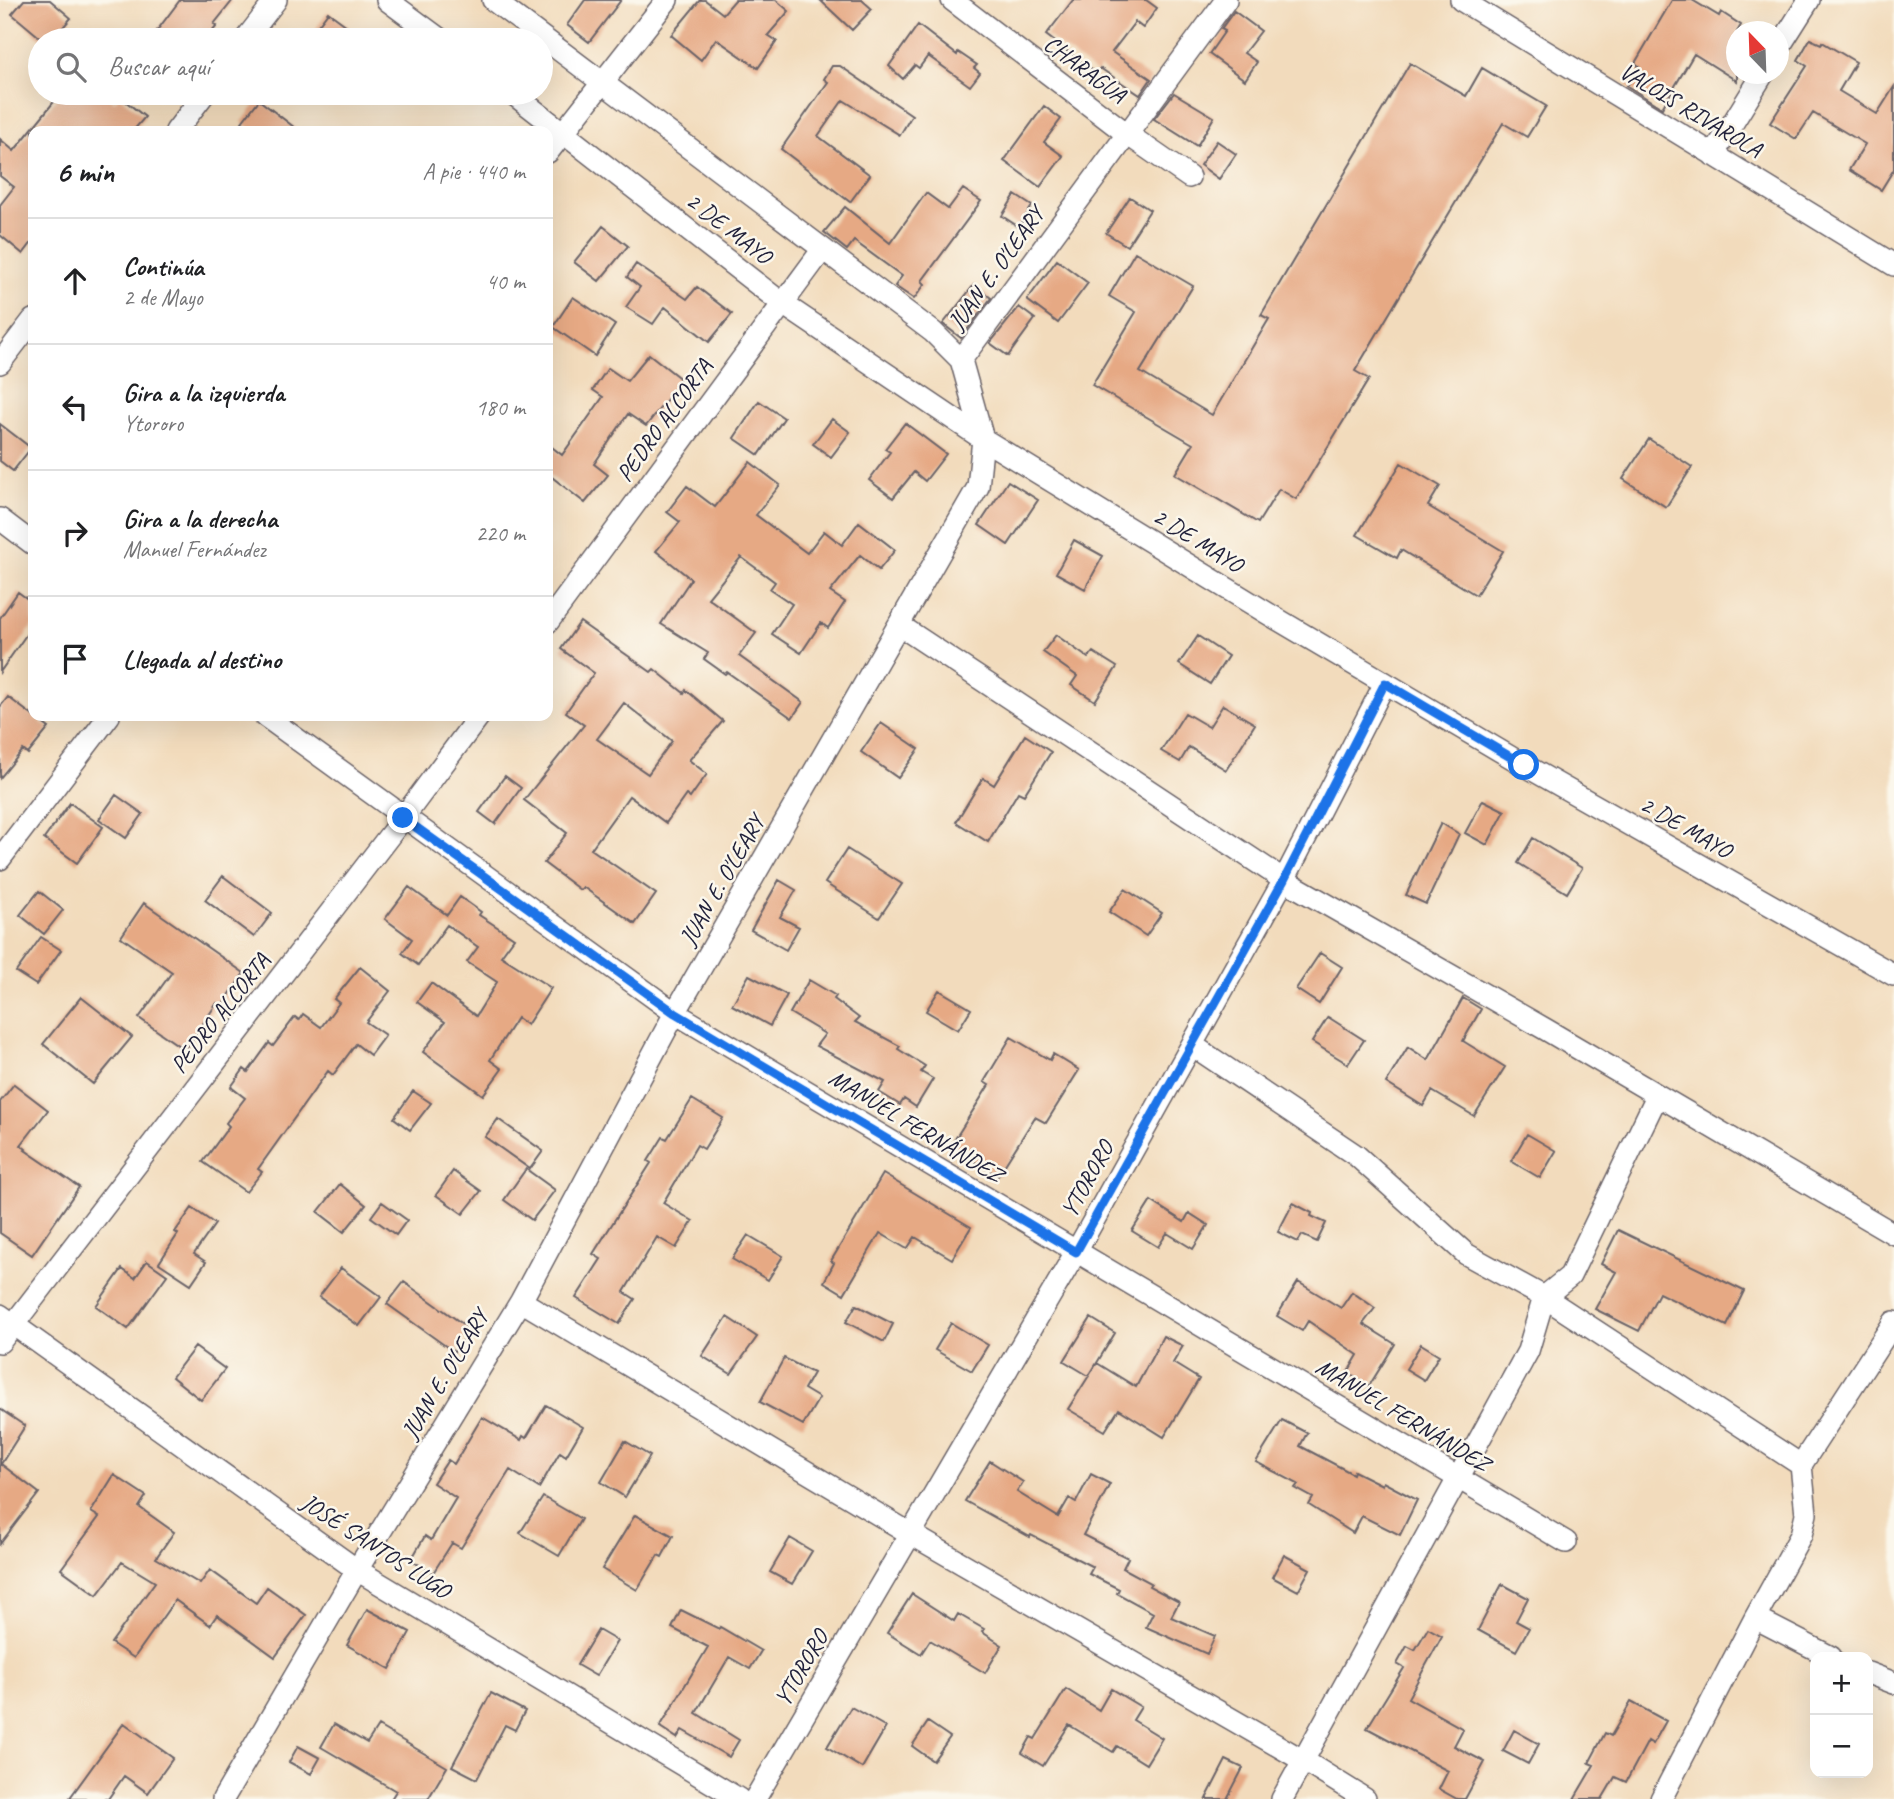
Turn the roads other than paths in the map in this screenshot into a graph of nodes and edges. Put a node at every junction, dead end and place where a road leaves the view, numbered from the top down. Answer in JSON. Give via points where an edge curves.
{"nodes":[{"id":1,"x":275,"y":0,"type":"edge"},
{"id":2,"x":387,"y":0,"type":"edge"},
{"id":3,"x":493,"y":0,"type":"edge"},
{"id":4,"x":667,"y":0,"type":"edge"},
{"id":5,"x":952,"y":0,"type":"edge"},
{"id":6,"x":1226,"y":0,"type":"edge"},
{"id":7,"x":1461,"y":0,"type":"edge"},
{"id":8,"x":1808,"y":0,"type":"edge"},
{"id":9,"x":254,"y":28,"type":"edge"},
{"id":10,"x":425,"y":28,"type":"edge"},
{"id":11,"x":530,"y":28,"type":"edge"},
{"id":12,"x":1789,"y":32,"type":"edge"},
{"id":13,"x":553,"y":45,"type":"edge"},
{"id":14,"x":602,"y":82,"type":"junction"},
{"id":15,"x":1757,"y":84,"type":"edge"},
{"id":16,"x":196,"y":105,"type":"edge"},
{"id":17,"x":528,"y":105,"type":"edge"},
{"id":18,"x":180,"y":126,"type":"edge"},
{"id":19,"x":564,"y":131,"type":"junction"},
{"id":20,"x":1127,"y":134,"type":"junction"},
{"id":21,"x":553,"y":145,"type":"edge"},
{"id":22,"x":1713,"y":155,"type":"junction"},
{"id":23,"x":1189,"y":177,"type":"dead end"},
{"id":24,"x":823,"y":249,"type":"junction"},
{"id":25,"x":1894,"y":265,"type":"edge"},
{"id":26,"x":783,"y":304,"type":"junction"},
{"id":27,"x":28,"y":327,"type":"edge"},
{"id":28,"x":961,"y":360,"type":"junction"},
{"id":29,"x":0,"y":363,"type":"edge"},
{"id":30,"x":983,"y":439,"type":"junction"},
{"id":31,"x":0,"y":519,"type":"edge"},
{"id":32,"x":28,"y":540,"type":"edge"},
{"id":33,"x":553,"y":615,"type":"edge"},
{"id":34,"x":899,"y":625,"type":"junction"},
{"id":35,"x":1385,"y":683,"type":"junction"},
{"id":36,"x":105,"y":721,"type":"edge"},
{"id":37,"x":272,"y":721,"type":"edge"},
{"id":38,"x":475,"y":721,"type":"edge"},
{"id":39,"x":403,"y":818,"type":"junction"},
{"id":40,"x":0,"y":859,"type":"edge"},
{"id":41,"x":1284,"y":880,"type":"junction"},
{"id":42,"x":1894,"y":975,"type":"edge"},
{"id":43,"x":675,"y":1013,"type":"junction"},
{"id":44,"x":1192,"y":1045,"type":"junction"},
{"id":45,"x":1657,"y":1096,"type":"junction"},
{"id":46,"x":1894,"y":1234,"type":"edge"},
{"id":47,"x":1076,"y":1252,"type":"junction"},
{"id":48,"x":1544,"y":1297,"type":"junction"},
{"id":49,"x":521,"y":1301,"type":"junction"},
{"id":50,"x":1894,"y":1322,"type":"edge"},
{"id":51,"x":4,"y":1327,"type":"edge"},
{"id":52,"x":1801,"y":1465,"type":"junction"},
{"id":53,"x":1459,"y":1479,"type":"junction"},
{"id":54,"x":911,"y":1534,"type":"junction"},
{"id":55,"x":1566,"y":1542,"type":"dead end"},
{"id":56,"x":357,"y":1570,"type":"junction"},
{"id":57,"x":1755,"y":1618,"type":"junction"},
{"id":58,"x":1820,"y":1652,"type":"edge"},
{"id":59,"x":1873,"y":1675,"type":"edge"},
{"id":60,"x":1894,"y":1682,"type":"edge"},
{"id":61,"x":1304,"y":1761,"type":"junction"},
{"id":62,"x":223,"y":1799,"type":"edge"},
{"id":63,"x":739,"y":1799,"type":"edge"},
{"id":64,"x":755,"y":1799,"type":"edge"},
{"id":65,"x":1282,"y":1799,"type":"edge"},
{"id":66,"x":1365,"y":1799,"type":"edge"},
{"id":67,"x":1661,"y":1799,"type":"edge"}],
"edges":[{"from":1,"to":9,"type":"street"},
{"from":2,"to":10,"type":"street"},
{"from":3,"to":11,"type":"street","name":"2 DE MAYO"},
{"from":4,"to":14,"type":"street"},
{"from":5,"to":20,"type":"street","name":"CHARAGUA"},
{"from":6,"to":20,"type":"street","name":"JUAN E. O'LEARY"},
{"from":7,"to":22,"type":"street","name":"VALOIS RIVAROLA"},
{"from":8,"to":12,"type":"street"},
{"from":13,"to":14,"type":"street","name":"2 DE MAYO"},
{"from":14,"to":19,"type":"street"},
{"from":14,"to":24,"type":"street","name":"2 DE MAYO"},
{"from":15,"to":22,"type":"street"},
{"from":16,"to":18,"type":"street"},
{"from":17,"to":19,"type":"street","name":"2 DE MAYO"},
{"from":19,"to":21,"type":"street"},
{"from":19,"to":26,"type":"street","name":"2 DE MAYO"},
{"from":20,"to":23,"type":"street","name":"CHARAGUA"},
{"from":20,"to":28,"type":"street","name":"JUAN E. O'LEARY"},
{"from":22,"to":25,"type":"street","name":"VALOIS RIVAROLA"},
{"from":24,"to":26,"type":"street","name":"PEDRO ALCORTA"},
{"from":24,"to":28,"type":"street","name":"2 DE MAYO","via":[[933,332]]},
{"from":26,"to":30,"type":"street","name":"2 DE MAYO"},
{"from":26,"to":33,"type":"street","name":"PEDRO ALCORTA"},
{"from":27,"to":29,"type":"street"},
{"from":28,"to":30,"type":"street","name":"JUAN E. O'LEARY"},
{"from":30,"to":34,"type":"street","name":"JUAN E. O'LEARY","via":[[978,487]]},
{"from":30,"to":35,"type":"street","name":"2 DE MAYO"},
{"from":31,"to":32,"type":"street"},
{"from":34,"to":41,"type":"street"},
{"from":34,"to":43,"type":"street","name":"JUAN E. O'LEARY"},
{"from":35,"to":41,"type":"street","name":"YTORORO"},
{"from":35,"to":42,"type":"street","name":"2 DE MAYO"},
{"from":36,"to":40,"type":"street"},
{"from":37,"to":39,"type":"street","name":"MANUEL FERNÁNDEZ"},
{"from":38,"to":39,"type":"street","name":"PEDRO ALCORTA"},
{"from":39,"to":43,"type":"street","name":"MANUEL FERNÁNDEZ"},
{"from":39,"to":51,"type":"street","name":"PEDRO ALCORTA"},
{"from":41,"to":44,"type":"street","name":"YTORORO"},
{"from":41,"to":45,"type":"street"},
{"from":43,"to":47,"type":"street","name":"MANUEL FERNÁNDEZ"},
{"from":43,"to":49,"type":"street","name":"JUAN E. O'LEARY"},
{"from":44,"to":47,"type":"street","name":"YTORORO"},
{"from":44,"to":48,"type":"street","via":[[1357,1156],[1466,1254]]},
{"from":45,"to":46,"type":"street"},
{"from":45,"to":48,"type":"street","via":[[1570,1276]]},
{"from":47,"to":53,"type":"street","name":"MANUEL FERNÁNDEZ"},
{"from":47,"to":54,"type":"street","name":"YTORORO"},
{"from":48,"to":52,"type":"street"},
{"from":48,"to":53,"type":"street","via":[[1528,1351]]},
{"from":49,"to":54,"type":"street"},
{"from":49,"to":56,"type":"street","name":"JUAN E. O'LEARY"},
{"from":50,"to":52,"type":"street"},
{"from":51,"to":56,"type":"street","name":"JOSÉ SANTOS LUGO"},
{"from":52,"to":57,"type":"street","via":[[1805,1514],[1801,1535]]},
{"from":53,"to":55,"type":"street","name":"MANUEL FERNÁNDEZ"},
{"from":53,"to":61,"type":"street"},
{"from":54,"to":61,"type":"street"},
{"from":54,"to":64,"type":"street","name":"YTORORO"},
{"from":56,"to":62,"type":"street","name":"JUAN E. O'LEARY"},
{"from":56,"to":63,"type":"street","name":"JOSÉ SANTOS LUGO"},
{"from":57,"to":58,"type":"street"},
{"from":57,"to":67,"type":"street"},
{"from":59,"to":60,"type":"street"},
{"from":61,"to":65,"type":"street"},
{"from":61,"to":66,"type":"street"}]}
